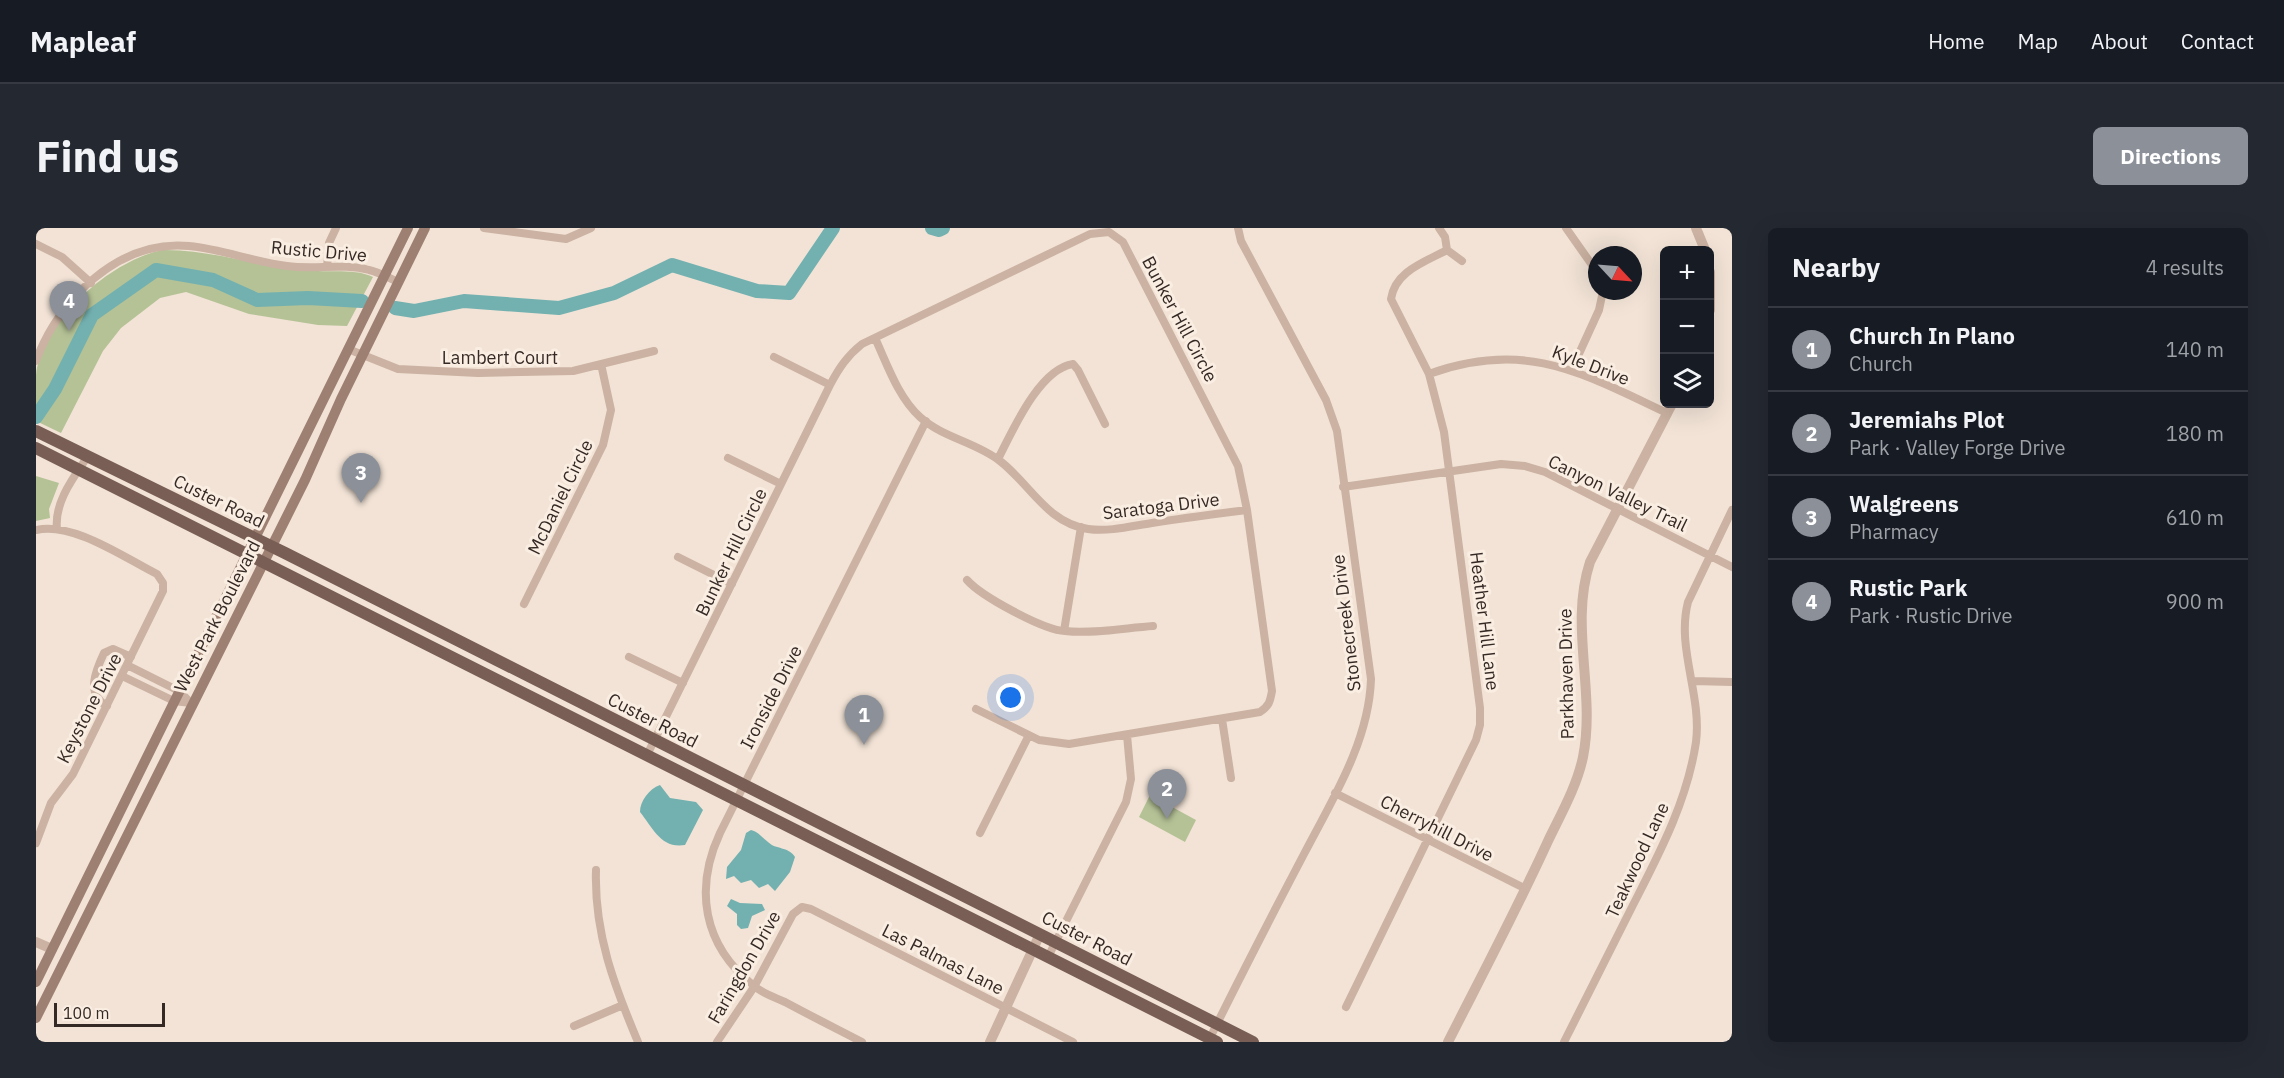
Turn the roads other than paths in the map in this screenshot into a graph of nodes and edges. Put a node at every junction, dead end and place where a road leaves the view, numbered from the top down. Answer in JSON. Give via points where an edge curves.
{"nodes":[{"id":1,"x":336,"y":228,"type":"edge"},
{"id":2,"x":408,"y":228,"type":"edge"},
{"id":3,"x":425,"y":228,"type":"edge"},
{"id":4,"x":484,"y":228,"type":"edge"},
{"id":5,"x":591,"y":228,"type":"edge"},
{"id":6,"x":1238,"y":228,"type":"edge"},
{"id":7,"x":1439,"y":228,"type":"edge"},
{"id":8,"x":1566,"y":228,"type":"edge"},
{"id":9,"x":1696,"y":228,"type":"edge"},
{"id":10,"x":511,"y":230,"type":"edge"},
{"id":11,"x":36,"y":244,"type":"edge"},
{"id":12,"x":1703,"y":246,"type":"edge"},
{"id":13,"x":1447,"y":250,"type":"junction"},
{"id":14,"x":1588,"y":259,"type":"edge"},
{"id":15,"x":1462,"y":261,"type":"dead end"},
{"id":16,"x":327,"y":267,"type":"junction"},
{"id":17,"x":384,"y":276,"type":"junction"},
{"id":18,"x":398,"y":282,"type":"junction"},
{"id":19,"x":91,"y":283,"type":"junction"},
{"id":20,"x":1601,"y":300,"type":"edge"},
{"id":21,"x":874,"y":338,"type":"junction"},
{"id":22,"x":348,"y":349,"type":"junction"},
{"id":23,"x":654,"y":351,"type":"dead end"},
{"id":24,"x":362,"y":356,"type":"junction"},
{"id":25,"x":774,"y":357,"type":"dead end"},
{"id":26,"x":36,"y":360,"type":"edge"},
{"id":27,"x":601,"y":364,"type":"junction"},
{"id":28,"x":1572,"y":369,"type":"junction"},
{"id":29,"x":1429,"y":374,"type":"junction"},
{"id":30,"x":830,"y":385,"type":"junction"},
{"id":31,"x":1660,"y":404,"type":"edge"},
{"id":32,"x":1669,"y":408,"type":"edge"},
{"id":33,"x":312,"y":422,"type":"junction"},
{"id":34,"x":926,"y":422,"type":"junction"},
{"id":35,"x":1105,"y":424,"type":"dead end"},
{"id":36,"x":327,"y":429,"type":"junction"},
{"id":37,"x":36,"y":431,"type":"edge"},
{"id":38,"x":36,"y":448,"type":"edge"},
{"id":39,"x":88,"y":456,"type":"junction"},
{"id":40,"x":728,"y":458,"type":"dead end"},
{"id":41,"x":998,"y":459,"type":"junction"},
{"id":42,"x":80,"y":469,"type":"junction"},
{"id":43,"x":1451,"y":470,"type":"junction"},
{"id":44,"x":781,"y":484,"type":"junction"},
{"id":45,"x":1343,"y":487,"type":"junction"},
{"id":46,"x":1618,"y":508,"type":"junction"},
{"id":47,"x":1247,"y":510,"type":"junction"},
{"id":48,"x":1732,"y":510,"type":"edge"},
{"id":49,"x":1081,"y":527,"type":"junction"},
{"id":50,"x":57,"y":529,"type":"junction"},
{"id":51,"x":36,"y":530,"type":"edge"},
{"id":52,"x":254,"y":538,"type":"junction"},
{"id":53,"x":272,"y":547,"type":"junction"},
{"id":54,"x":247,"y":553,"type":"junction"},
{"id":55,"x":1710,"y":556,"type":"junction"},
{"id":56,"x":678,"y":557,"type":"dead end"},
{"id":57,"x":264,"y":561,"type":"junction"},
{"id":58,"x":1732,"y":567,"type":"edge"},
{"id":59,"x":967,"y":580,"type":"dead end"},
{"id":60,"x":732,"y":584,"type":"junction"},
{"id":61,"x":524,"y":604,"type":"dead end"},
{"id":62,"x":1153,"y":626,"type":"dead end"},
{"id":63,"x":1064,"y":632,"type":"junction"},
{"id":64,"x":629,"y":657,"type":"dead end"},
{"id":65,"x":129,"y":662,"type":"junction"},
{"id":66,"x":122,"y":676,"type":"junction"},
{"id":67,"x":1693,"y":681,"type":"junction"},
{"id":68,"x":1732,"y":682,"type":"edge"},
{"id":69,"x":683,"y":683,"type":"junction"},
{"id":70,"x":177,"y":696,"type":"junction"},
{"id":71,"x":191,"y":703,"type":"junction"},
{"id":72,"x":107,"y":706,"type":"junction"},
{"id":73,"x":976,"y":709,"type":"dead end"},
{"id":74,"x":1222,"y":719,"type":"junction"},
{"id":75,"x":1029,"y":735,"type":"junction"},
{"id":76,"x":1127,"y":735,"type":"junction"},
{"id":77,"x":654,"y":741,"type":"junction"},
{"id":78,"x":647,"y":755,"type":"junction"},
{"id":79,"x":1232,"y":778,"type":"dead end"},
{"id":80,"x":743,"y":785,"type":"junction"},
{"id":81,"x":1335,"y":793,"type":"junction"},
{"id":82,"x":736,"y":801,"type":"junction"},
{"id":83,"x":980,"y":833,"type":"dead end"},
{"id":84,"x":1428,"y":840,"type":"junction"},
{"id":85,"x":36,"y":843,"type":"edge"},
{"id":86,"x":105,"y":843,"type":"junction"},
{"id":87,"x":119,"y":849,"type":"junction"},
{"id":88,"x":596,"y":870,"type":"dead end"},
{"id":89,"x":1526,"y":889,"type":"junction"},
{"id":90,"x":798,"y":908,"type":"joint"},
{"id":91,"x":1040,"y":934,"type":"junction"},
{"id":92,"x":36,"y":942,"type":"edge"},
{"id":93,"x":1056,"y":942,"type":"junction"},
{"id":94,"x":52,"y":949,"type":"junction"},
{"id":95,"x":1033,"y":949,"type":"junction"},
{"id":96,"x":66,"y":956,"type":"junction"},
{"id":97,"x":1048,"y":957,"type":"junction"},
{"id":98,"x":36,"y":982,"type":"edge"},
{"id":99,"x":754,"y":987,"type":"junction"},
{"id":100,"x":623,"y":1005,"type":"junction"},
{"id":101,"x":1346,"y":1007,"type":"dead end"},
{"id":102,"x":1006,"y":1008,"type":"junction"},
{"id":103,"x":36,"y":1018,"type":"edge"},
{"id":104,"x":1217,"y":1024,"type":"junction"},
{"id":105,"x":574,"y":1026,"type":"dead end"},
{"id":106,"x":1213,"y":1040,"type":"edge"},
{"id":107,"x":638,"y":1042,"type":"edge"},
{"id":108,"x":717,"y":1042,"type":"edge"},
{"id":109,"x":862,"y":1042,"type":"edge"},
{"id":110,"x":990,"y":1042,"type":"edge"},
{"id":111,"x":1073,"y":1042,"type":"edge"},
{"id":112,"x":1253,"y":1042,"type":"edge"},
{"id":113,"x":1448,"y":1042,"type":"edge"},
{"id":114,"x":1564,"y":1042,"type":"edge"}],
"edges":[{"from":1,"to":16,"type":"street","via":[[329,243]]},
{"from":2,"to":17,"type":"main road","name":"West Park Boulevard"},
{"from":3,"to":18,"type":"main road","name":"West Park Boulevard"},
{"from":4,"to":10,"type":"street"},
{"from":5,"to":10,"type":"street","via":[[566,239]]},
{"from":6,"to":45,"type":"street","name":"Stonecreek Drive","via":[[1241,241],[1326,400],[1337,431]]},
{"from":7,"to":13,"type":"street"},
{"from":8,"to":14,"type":"street"},
{"from":9,"to":12,"type":"street"},
{"from":11,"to":19,"type":"street","via":[[70,262]]},
{"from":13,"to":15,"type":"street"},
{"from":13,"to":29,"type":"street","name":"Heather Hill Lane","via":[[1401,276],[1392,290],[1391,299]]},
{"from":16,"to":17,"type":"street","name":"Rustic Drive","via":[[361,268]]},
{"from":16,"to":19,"type":"street","name":"Rustic Drive","via":[[288,266],[202,248],[169,246],[131,254]]},
{"from":17,"to":18,"type":"street","name":"Rustic Drive"},
{"from":17,"to":22,"type":"main road","name":"West Park Boulevard"},
{"from":18,"to":24,"type":"main road","name":"West Park Boulevard"},
{"from":19,"to":26,"type":"street","name":"Rustic Drive","via":[[49,330]]},
{"from":20,"to":28,"type":"street"},
{"from":21,"to":30,"type":"street","name":"Bunker Hill Circle","via":[[850,353]]},
{"from":21,"to":34,"type":"street","name":"Saratoga Drive","via":[[909,405]]},
{"from":21,"to":47,"type":"street","name":"Bunker Hill Circle","via":[[1090,234],[1109,232],[1123,242],[1232,450]]},
{"from":22,"to":24,"type":"street","name":"Lambert Court"},
{"from":22,"to":33,"type":"main road","name":"West Park Boulevard"},
{"from":23,"to":27,"type":"street","name":"Lambert Court"},
{"from":24,"to":27,"type":"street","name":"Lambert Court","via":[[420,372],[552,373]]},
{"from":24,"to":36,"type":"main road","name":"West Park Boulevard"},
{"from":25,"to":30,"type":"street"},
{"from":27,"to":61,"type":"street","name":"McDaniel Circle","via":[[611,410],[603,444]]},
{"from":28,"to":29,"type":"street","name":"Kyle Drive","via":[[1554,363],[1508,359],[1479,361]]},
{"from":28,"to":31,"type":"street","name":"Kyle Drive"},
{"from":29,"to":43,"type":"street","name":"Heather Hill Lane"},
{"from":30,"to":44,"type":"street","name":"Bunker Hill Circle"},
{"from":32,"to":46,"type":"street","name":"Parkhaven Drive"},
{"from":33,"to":36,"type":"main road"},
{"from":33,"to":52,"type":"main road","name":"West Park Boulevard"},
{"from":34,"to":41,"type":"street","name":"Saratoga Drive"},
{"from":34,"to":80,"type":"street","name":"Ironside Drive"},
{"from":35,"to":41,"type":"street","via":[[1078,370],[1073,364],[1068,365],[1050,378],[1025,406]]},
{"from":36,"to":53,"type":"main road","name":"West Park Boulevard"},
{"from":37,"to":39,"type":"main road","name":"Custer Road"},
{"from":38,"to":42,"type":"main road","name":"Custer Road"},
{"from":39,"to":42,"type":"street"},
{"from":39,"to":52,"type":"main road","name":"Custer Road"},
{"from":40,"to":44,"type":"street"},
{"from":41,"to":49,"type":"street","name":"Saratoga Drive","via":[[1045,508],[1065,523]]},
{"from":42,"to":50,"type":"street","via":[[60,503]]},
{"from":42,"to":54,"type":"main road","name":"Custer Road"},
{"from":43,"to":45,"type":"street","name":"Canyon Valley Trail"},
{"from":43,"to":46,"type":"street","name":"Canyon Valley Trail","via":[[1501,464],[1525,466]]},
{"from":43,"to":84,"type":"street","name":"Heather Hill Lane","via":[[1480,725]]},
{"from":44,"to":60,"type":"street","name":"Bunker Hill Circle"},
{"from":45,"to":81,"type":"street","name":"Stonecreek Drive","via":[[1371,687],[1360,736]]},
{"from":46,"to":55,"type":"street","name":"Canyon Valley Trail"},
{"from":46,"to":89,"type":"street","name":"Parkhaven Drive","via":[[1582,586],[1587,712],[1582,759],[1576,781]]},
{"from":47,"to":49,"type":"street","name":"Saratoga Drive","via":[[1114,528]]},
{"from":47,"to":74,"type":"street","name":"Bunker Hill Circle","via":[[1272,691],[1268,707],[1260,712]]},
{"from":48,"to":55,"type":"street","name":"Teakwood Lane"},
{"from":49,"to":63,"type":"street"},
{"from":50,"to":51,"type":"street"},
{"from":50,"to":65,"type":"street","name":"Keystone Drive","via":[[75,533],[157,574],[163,584]]},
{"from":52,"to":53,"type":"main road","name":"Custer Road"},
{"from":52,"to":54,"type":"main road","name":"West Park Boulevard"},
{"from":53,"to":57,"type":"main road","name":"West Park Boulevard"},
{"from":53,"to":77,"type":"main road","name":"Custer Road"},
{"from":54,"to":57,"type":"main road","name":"Custer Road"},
{"from":54,"to":70,"type":"main road","name":"West Park Boulevard"},
{"from":55,"to":58,"type":"street","name":"Canyon Valley Trail"},
{"from":55,"to":67,"type":"street","name":"Teakwood Lane","via":[[1684,616]]},
{"from":56,"to":60,"type":"street"},
{"from":57,"to":71,"type":"main road","name":"West Park Boulevard"},
{"from":57,"to":78,"type":"main road","name":"Custer Road"},
{"from":59,"to":63,"type":"street","via":[[977,592]]},
{"from":60,"to":69,"type":"street","name":"Bunker Hill Circle"},
{"from":62,"to":63,"type":"street"},
{"from":64,"to":69,"type":"street"},
{"from":65,"to":66,"type":"street","name":"Keystone Drive"},
{"from":65,"to":70,"type":"street"},
{"from":65,"to":72,"type":"street","via":[[113,649],[104,653],[93,682],[99,700]]},
{"from":66,"to":70,"type":"street"},
{"from":66,"to":72,"type":"street","name":"Keystone Drive"},
{"from":67,"to":68,"type":"street"},
{"from":67,"to":114,"type":"street","name":"Teakwood Lane","via":[[1696,740],[1677,816]]},
{"from":69,"to":77,"type":"street","name":"Bunker Hill Circle"},
{"from":70,"to":71,"type":"street"},
{"from":70,"to":86,"type":"main road","name":"West Park Boulevard"},
{"from":71,"to":87,"type":"main road","name":"West Park Boulevard"},
{"from":72,"to":85,"type":"street","name":"Keystone Drive","via":[[73,774],[51,803]]},
{"from":73,"to":75,"type":"street","name":"Bunker Hill Circle"},
{"from":74,"to":76,"type":"street","name":"Bunker Hill Circle"},
{"from":74,"to":79,"type":"street"},
{"from":75,"to":76,"type":"street","name":"Bunker Hill Circle","via":[[1069,744]]},
{"from":75,"to":83,"type":"street"},
{"from":76,"to":93,"type":"street","via":[[1132,769],[1126,802]]},
{"from":77,"to":78,"type":"street","name":"Bunker Hill Circle"},
{"from":77,"to":80,"type":"main road","name":"Custer Road"},
{"from":78,"to":82,"type":"main road","name":"Custer Road"},
{"from":80,"to":82,"type":"street","name":"Ironside Drive"},
{"from":80,"to":91,"type":"main road","name":"Custer Road"},
{"from":81,"to":84,"type":"street","name":"Cherryhill Drive"},
{"from":81,"to":104,"type":"street","name":"Stonecreek Drive"},
{"from":82,"to":95,"type":"main road","name":"Custer Road"},
{"from":82,"to":99,"type":"street","name":"Ironside Drive","via":[[712,849],[705,897],[714,936]]},
{"from":84,"to":89,"type":"street","name":"Cherryhill Drive"},
{"from":84,"to":101,"type":"street","name":"Heather Hill Lane"},
{"from":86,"to":87,"type":"main road"},
{"from":86,"to":94,"type":"main road","name":"West Park Boulevard"},
{"from":87,"to":96,"type":"main road","name":"West Park Boulevard"},
{"from":88,"to":100,"type":"street","via":[[595,898],[603,950]]},
{"from":89,"to":113,"type":"street","name":"Parkhaven Drive"},
{"from":90,"to":99,"type":"street","name":"Faringdon Drive"},
{"from":90,"to":102,"type":"street","name":"Las Palmas Lane","via":[[811,909]]},
{"from":91,"to":93,"type":"main road","name":"Custer Road"},
{"from":91,"to":95,"type":"street"},
{"from":92,"to":94,"type":"street"},
{"from":93,"to":97,"type":"street"},
{"from":93,"to":104,"type":"main road","name":"Custer Road"},
{"from":94,"to":96,"type":"street"},
{"from":94,"to":98,"type":"main road","name":"West Park Boulevard"},
{"from":95,"to":97,"type":"main road","name":"Custer Road"},
{"from":95,"to":102,"type":"street"},
{"from":96,"to":103,"type":"main road","name":"West Park Boulevard"},
{"from":97,"to":106,"type":"main road","name":"Custer Road"},
{"from":99,"to":108,"type":"street","name":"Faringdon Drive"},
{"from":99,"to":109,"type":"street","name":"Ironside Drive"},
{"from":100,"to":105,"type":"street"},
{"from":100,"to":107,"type":"street"},
{"from":102,"to":110,"type":"street"},
{"from":102,"to":111,"type":"street","name":"Las Palmas Lane"},
{"from":104,"to":106,"type":"street","name":"Stonecreek Drive"},
{"from":104,"to":112,"type":"main road","name":"Custer Road"}]}
